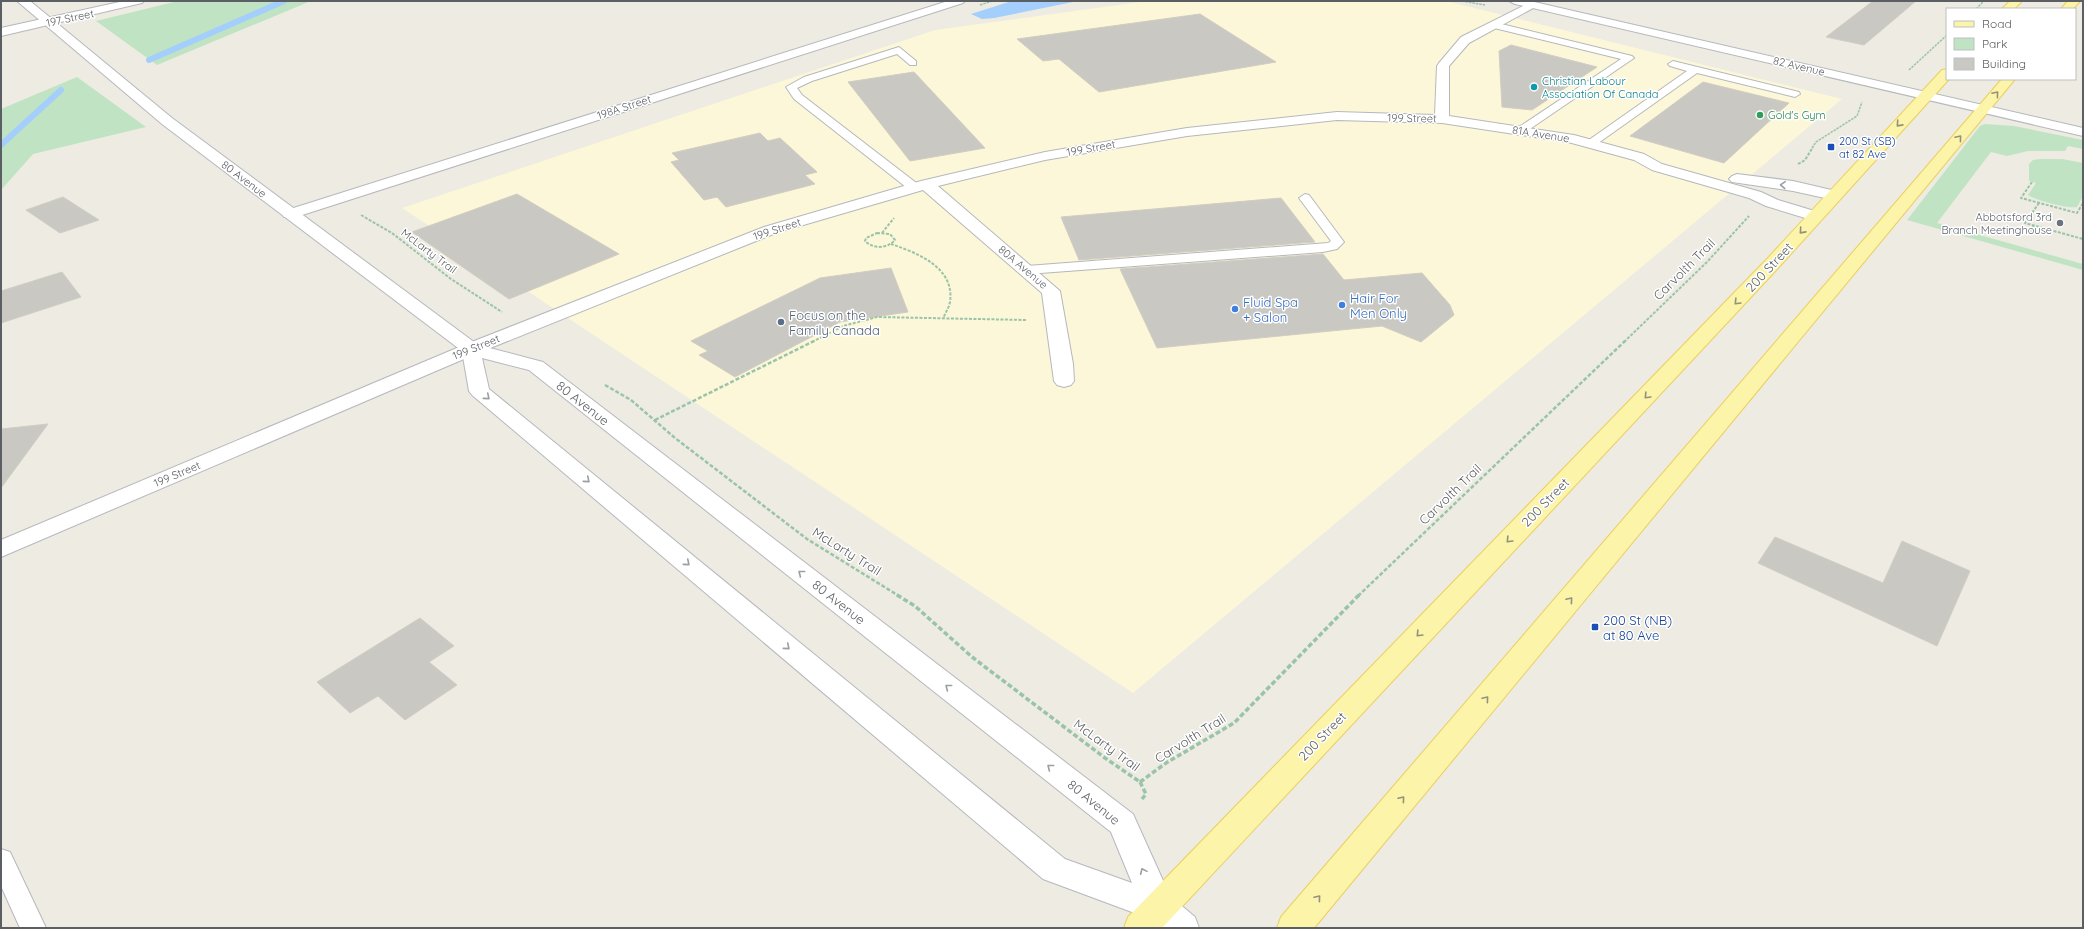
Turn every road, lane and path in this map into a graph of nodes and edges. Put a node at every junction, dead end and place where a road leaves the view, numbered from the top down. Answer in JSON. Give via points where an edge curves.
{"nodes":[{"id":1,"x":23,"y":1,"type":"edge"},
{"id":2,"x":138,"y":1,"type":"edge"},
{"id":3,"x":958,"y":1,"type":"edge"},
{"id":4,"x":1462,"y":1,"type":"edge"},
{"id":5,"x":1515,"y":1,"type":"edge"},
{"id":6,"x":1531,"y":5,"type":"junction"},
{"id":7,"x":1487,"y":6,"type":"dead end"},
{"id":8,"x":50,"y":22,"type":"junction"},
{"id":9,"x":1493,"y":25,"type":"junction"},
{"id":10,"x":1,"y":32,"type":"edge"},
{"id":11,"x":1946,"y":36,"type":"edge"},
{"id":12,"x":912,"y":63,"type":"dead end"},
{"id":13,"x":1673,"y":64,"type":"dead end"},
{"id":14,"x":1695,"y":70,"type":"junction"},
{"id":15,"x":1906,"y":73,"type":"dead end"},
{"id":16,"x":1946,"y":74,"type":"edge"},
{"id":17,"x":2008,"y":80,"type":"edge"},
{"id":18,"x":1795,"y":94,"type":"dead end"},
{"id":19,"x":1925,"y":95,"type":"junction"},
{"id":20,"x":1864,"y":96,"type":"dead end"},
{"id":21,"x":1984,"y":109,"type":"junction"},
{"id":22,"x":1442,"y":119,"type":"junction"},
{"id":23,"x":1520,"y":131,"type":"junction"},
{"id":24,"x":2083,"y":132,"type":"edge"},
{"id":25,"x":1590,"y":144,"type":"junction"},
{"id":26,"x":1639,"y":157,"type":"junction"},
{"id":27,"x":1795,"y":165,"type":"dead end"},
{"id":28,"x":2032,"y":182,"type":"dead end"},
{"id":29,"x":920,"y":186,"type":"junction"},
{"id":30,"x":1834,"y":195,"type":"junction"},
{"id":31,"x":1305,"y":198,"type":"dead end"},
{"id":32,"x":2039,"y":203,"type":"junction"},
{"id":33,"x":2083,"y":203,"type":"edge"},
{"id":34,"x":363,"y":210,"type":"dead end"},
{"id":35,"x":1751,"y":213,"type":"dead end"},
{"id":36,"x":290,"y":214,"type":"junction"},
{"id":37,"x":1815,"y":216,"type":"junction"},
{"id":38,"x":2034,"y":225,"type":"junction"},
{"id":39,"x":2030,"y":232,"type":"dead end"},
{"id":40,"x":2083,"y":239,"type":"edge"},
{"id":41,"x":891,"y":244,"type":"junction"},
{"id":42,"x":1027,"y":270,"type":"junction"},
{"id":43,"x":500,"y":310,"type":"dead end"},
{"id":44,"x":943,"y":319,"type":"junction"},
{"id":45,"x":1027,"y":320,"type":"dead end"},
{"id":46,"x":471,"y":349,"type":"junction"},
{"id":47,"x":1064,"y":381,"type":"dead end"},
{"id":48,"x":600,"y":383,"type":"dead end"},
{"id":49,"x":655,"y":420,"type":"junction"},
{"id":50,"x":1,"y":549,"type":"edge"},
{"id":51,"x":1140,"y":782,"type":"junction"},
{"id":52,"x":1146,"y":794,"type":"dead end"},
{"id":53,"x":1,"y":860,"type":"edge"},
{"id":54,"x":1149,"y":918,"type":"edge"},
{"id":55,"x":34,"y":928,"type":"edge"},
{"id":56,"x":1183,"y":928,"type":"edge"},
{"id":57,"x":1293,"y":928,"type":"edge"}],
"edges":[{"from":1,"to":8,"type":"street","name":"80 Avenue"},
{"from":2,"to":8,"type":"street","name":"197 Street"},
{"from":3,"to":36,"type":"street","name":"198A Street"},
{"from":4,"to":7,"type":"path"},
{"from":5,"to":6,"type":"street","name":"82 Avenue"},
{"from":6,"to":9,"type":"street","name":"199 Street"},
{"from":6,"to":19,"type":"street","name":"82 Avenue"},
{"from":8,"to":10,"type":"street","name":"197 Street"},
{"from":8,"to":36,"type":"street","name":"80 Avenue","via":[[167,121]]},
{"from":9,"to":22,"type":"street","name":"199 Street","via":[[1465,40],[1443,66]]},
{"from":9,"to":23,"type":"lane","via":[[1629,58]]},
{"from":11,"to":15,"type":"path"},
{"from":12,"to":29,"type":"lane","via":[[900,50],[808,79],[791,87],[798,97]]},
{"from":13,"to":14,"type":"lane"},
{"from":14,"to":18,"type":"lane"},
{"from":14,"to":25,"type":"lane"},
{"from":16,"to":19,"type":"main road","name":"200 Street"},
{"from":21,"to":17,"type":"main road","one_way":true},
{"from":19,"to":21,"type":"street","name":"82 Avenue"},
{"from":19,"to":30,"type":"main road","name":"200 Street","one_way":true},
{"from":20,"to":27,"type":"path","via":[[1858,116],[1816,142],[1805,160]]},
{"from":21,"to":24,"type":"street","name":"82 Avenue"},
{"from":57,"to":21,"type":"main road","one_way":true},
{"from":22,"to":23,"type":"street","name":"81A Avenue"},
{"from":22,"to":29,"type":"street","name":"199 Street","via":[[1336,116],[1187,132],[1045,156]]},
{"from":23,"to":25,"type":"street","name":"81A Avenue"},
{"from":25,"to":26,"type":"street","name":"81A Avenue"},
{"from":30,"to":26,"type":"street","name":"81A Avenue","one_way":true,"via":[[1793,186],[1736,179],[1664,158]]},
{"from":26,"to":37,"type":"street","name":"81A Avenue","via":[[1657,167],[1755,195]]},
{"from":28,"to":32,"type":"path","via":[[2021,198]]},
{"from":29,"to":42,"type":"street","name":"80A Avenue"},
{"from":29,"to":46,"type":"street","name":"199 Street","via":[[770,230]]},
{"from":30,"to":37,"type":"main road","name":"200 Street"},
{"from":31,"to":42,"type":"lane","via":[[1338,242],[1332,246]]},
{"from":32,"to":33,"type":"path","via":[[2077,213]]},
{"from":32,"to":38,"type":"path","via":[[2025,223]]},
{"from":34,"to":43,"type":"path","name":"McLarty Trail","via":[[361,215],[366,219],[392,233],[451,279]]},
{"from":35,"to":51,"type":"path","name":"Carvolth Trail","via":[[1707,262],[1340,613],[1234,723],[1166,763]]},
{"from":36,"to":46,"type":"street","name":"80 Avenue"},
{"from":37,"to":54,"type":"main road","name":"200 Street","one_way":true,"via":[[1763,274]]},
{"from":38,"to":39,"type":"path"},
{"from":38,"to":40,"type":"path"},
{"from":41,"to":41,"type":"path","via":[[895,238],[886,234],[872,234],[865,241],[873,246]]},
{"from":41,"to":44,"type":"path","via":[[932,263],[945,277],[950,290],[950,302]]},
{"from":42,"to":47,"type":"street","name":"80A Avenue","via":[[1051,291]]},
{"from":44,"to":45,"type":"path"},
{"from":44,"to":49,"type":"path","via":[[878,317],[843,326]]},
{"from":46,"to":50,"type":"street","name":"199 Street"},
{"from":46,"to":54,"type":"street","name":"80 Avenue","one_way":true,"via":[[479,390],[1054,869]]},
{"from":54,"to":46,"type":"street","name":"80 Avenue","one_way":true,"via":[[1122,823],[536,366]]},
{"from":48,"to":49,"type":"path","name":"McLarty Trail","via":[[631,400]]},
{"from":49,"to":51,"type":"path","name":"McLarty Trail","via":[[807,539],[915,606],[972,657]]},
{"from":51,"to":52,"type":"path"},
{"from":53,"to":55,"type":"lane"},
{"from":54,"to":56,"type":"street","name":"80 Avenue"}]}
